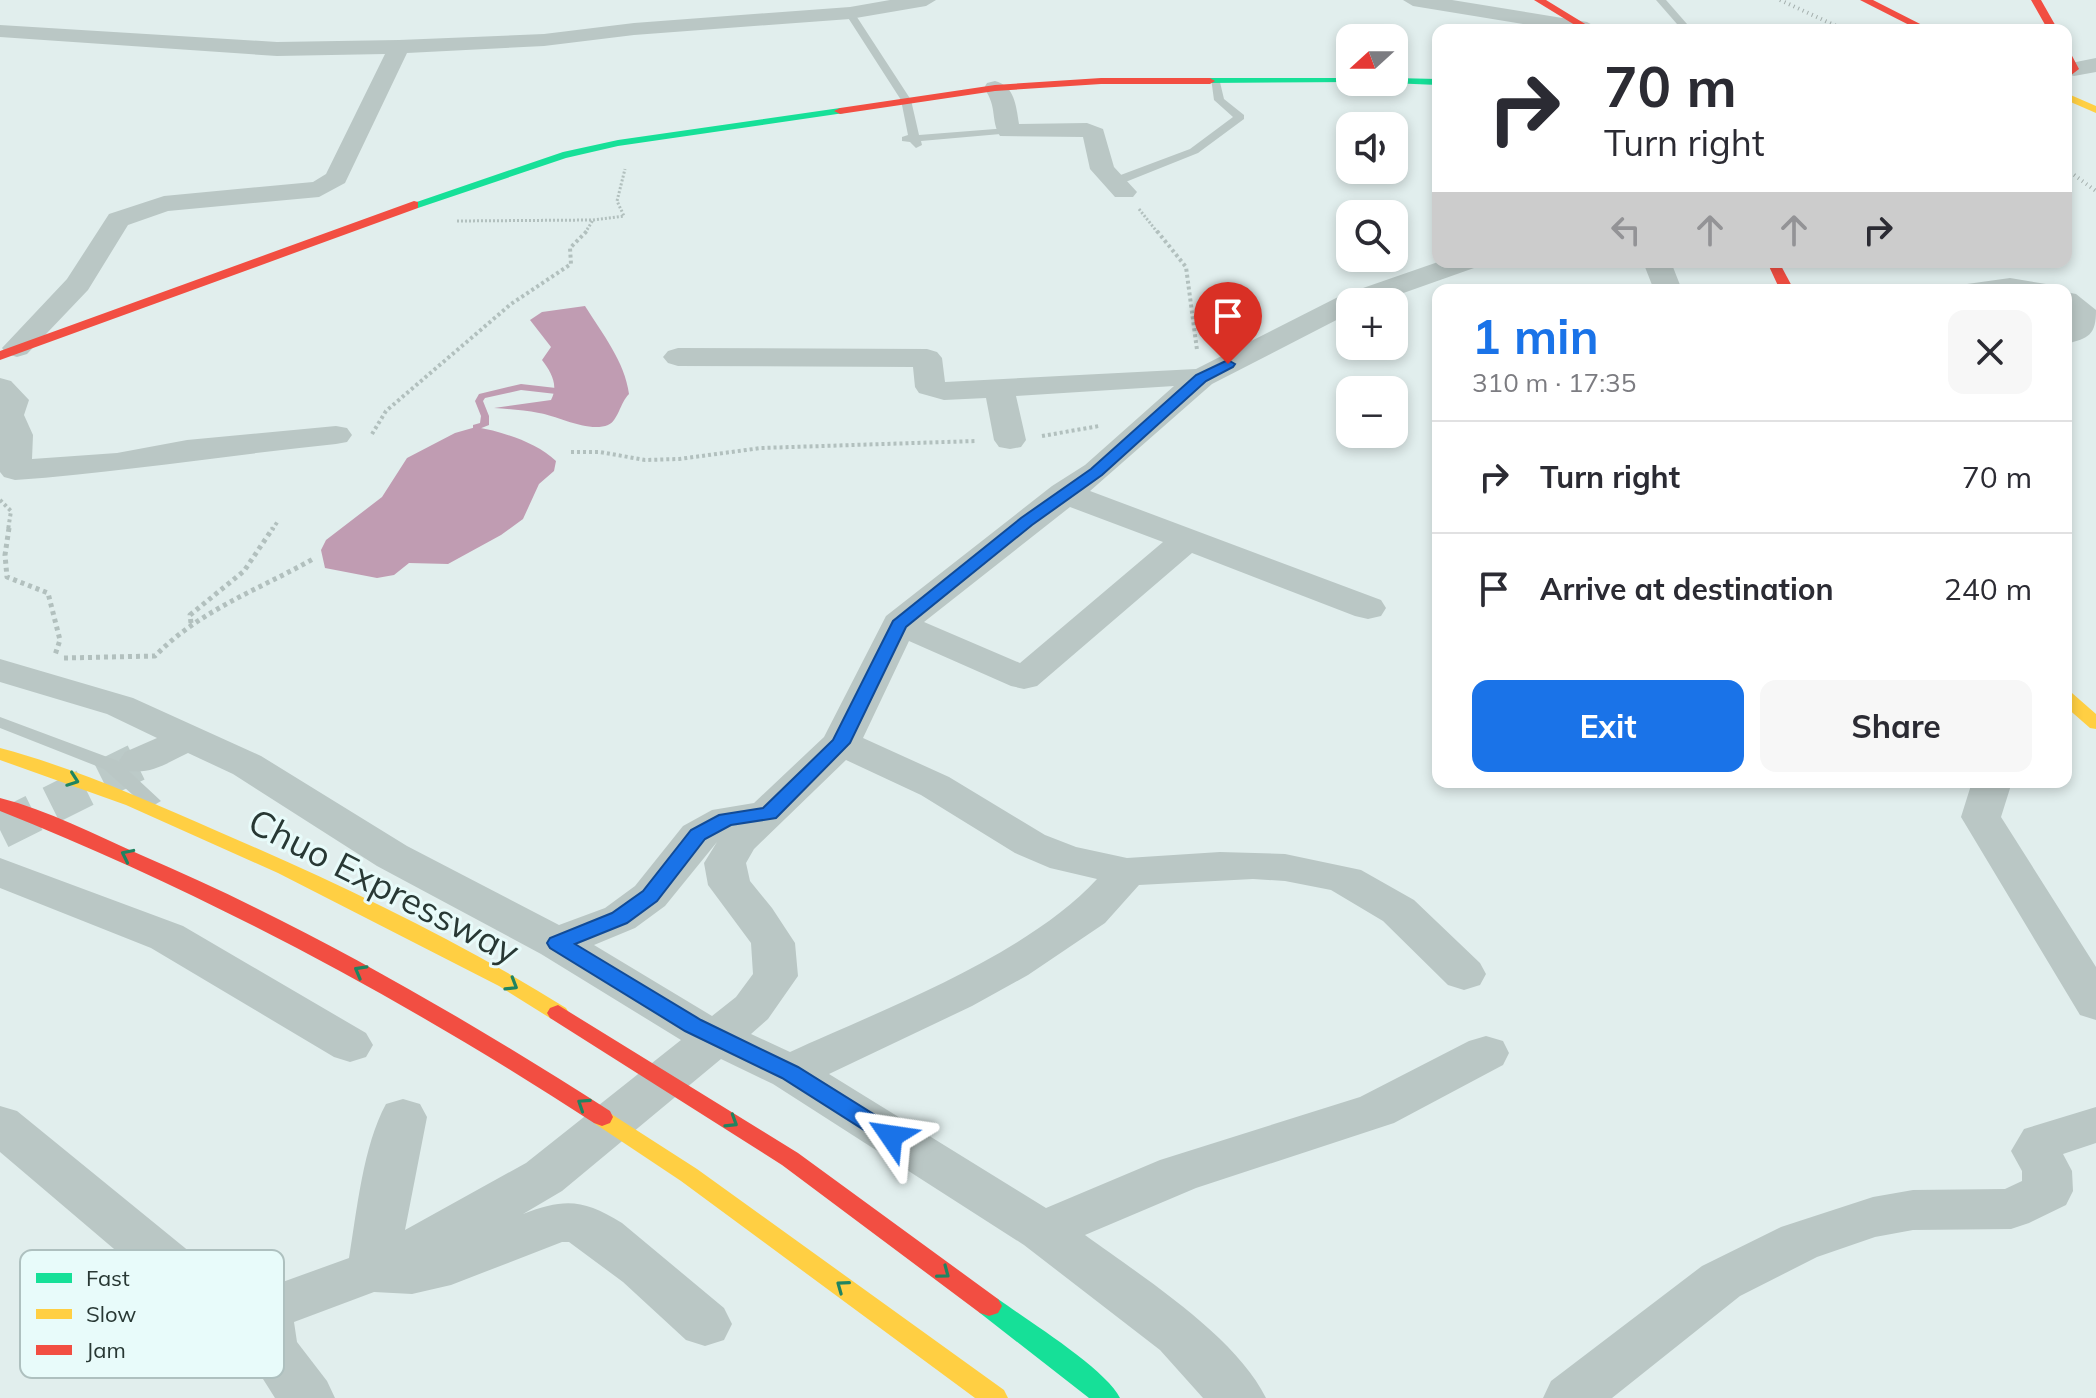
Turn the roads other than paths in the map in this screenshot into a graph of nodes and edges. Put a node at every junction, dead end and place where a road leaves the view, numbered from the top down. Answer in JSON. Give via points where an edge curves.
{"nodes":[{"id":1,"x":918,"y":0,"type":"edge"},
{"id":2,"x":926,"y":0,"type":"edge"},
{"id":3,"x":1413,"y":0,"type":"edge"},
{"id":4,"x":1539,"y":0,"type":"edge"},
{"id":5,"x":1661,"y":0,"type":"edge"},
{"id":6,"x":1865,"y":0,"type":"edge"},
{"id":7,"x":2036,"y":0,"type":"edge"},
{"id":8,"x":850,"y":13,"type":"junction"},
{"id":9,"x":1560,"y":24,"type":"edge"},
{"id":10,"x":1582,"y":24,"type":"edge"},
{"id":11,"x":1682,"y":24,"type":"edge"},
{"id":12,"x":1915,"y":24,"type":"edge"},
{"id":13,"x":2050,"y":24,"type":"edge"},
{"id":14,"x":0,"y":31,"type":"edge"},
{"id":15,"x":399,"y":47,"type":"junction"},
{"id":16,"x":1215,"y":80,"type":"junction"},
{"id":17,"x":1336,"y":81,"type":"edge"},
{"id":18,"x":1408,"y":81,"type":"edge"},
{"id":19,"x":1432,"y":82,"type":"edge"},
{"id":20,"x":995,"y":88,"type":"junction"},
{"id":21,"x":2072,"y":99,"type":"edge"},
{"id":22,"x":906,"y":100,"type":"junction"},
{"id":23,"x":2096,"y":110,"type":"edge"},
{"id":24,"x":1008,"y":131,"type":"junction"},
{"id":25,"x":1119,"y":187,"type":"joint"},
{"id":26,"x":1447,"y":268,"type":"edge"},
{"id":27,"x":2034,"y":268,"type":"edge"},
{"id":28,"x":2052,"y":284,"type":"edge"},
{"id":29,"x":1390,"y":288,"type":"edge"},
{"id":30,"x":2072,"y":303,"type":"edge"},
{"id":31,"x":1336,"y":309,"type":"edge"},
{"id":32,"x":2072,"y":333,"type":"edge"},
{"id":33,"x":8,"y":352,"type":"edge"},
{"id":34,"x":678,"y":357,"type":"dead end"},
{"id":35,"x":1201,"y":378,"type":"junction"},
{"id":36,"x":0,"y":387,"type":"edge"},
{"id":37,"x":999,"y":388,"type":"junction"},
{"id":38,"x":336,"y":435,"type":"dead end"},
{"id":39,"x":1010,"y":440,"type":"road end"},
{"id":40,"x":1064,"y":493,"type":"junction"},
{"id":41,"x":1188,"y":539,"type":"junction"},
{"id":42,"x":1368,"y":608,"type":"dead end"},
{"id":43,"x":899,"y":624,"type":"junction"},
{"id":44,"x":0,"y":670,"type":"edge"},
{"id":45,"x":2072,"y":702,"type":"edge"},
{"id":46,"x":0,"y":722,"type":"edge"},
{"id":47,"x":2096,"y":724,"type":"edge"},
{"id":48,"x":188,"y":738,"type":"junction"},
{"id":49,"x":841,"y":743,"type":"junction"},
{"id":50,"x":0,"y":754,"type":"edge"},
{"id":51,"x":139,"y":761,"type":"tunnel mouth"},
{"id":52,"x":1990,"y":788,"type":"edge"},
{"id":53,"x":0,"y":804,"type":"edge"},
{"id":54,"x":769,"y":814,"type":"junction"},
{"id":55,"x":169,"y":817,"type":"junction"},
{"id":56,"x":0,"y":822,"type":"edge"},
{"id":57,"x":80,"y":834,"type":"junction"},
{"id":58,"x":0,"y":872,"type":"edge"},
{"id":59,"x":1127,"y":872,"type":"junction"},
{"id":60,"x":557,"y":943,"type":"junction"},
{"id":61,"x":1464,"y":974,"type":"dead end"},
{"id":62,"x":2096,"y":1004,"type":"edge"},
{"id":63,"x":350,"y":1045,"type":"dead end"},
{"id":64,"x":1486,"y":1053,"type":"dead end"},
{"id":65,"x":790,"y":1072,"type":"junction"},
{"id":66,"x":403,"y":1117,"type":"dead end"},
{"id":67,"x":0,"y":1124,"type":"edge"},
{"id":68,"x":2096,"y":1125,"type":"edge"},
{"id":69,"x":1042,"y":1231,"type":"junction"},
{"id":70,"x":150,"y":1250,"type":"edge"},
{"id":71,"x":373,"y":1271,"type":"junction"},
{"id":72,"x":284,"y":1303,"type":"edge"},
{"id":73,"x":705,"y":1324,"type":"dead end"},
{"id":74,"x":284,"y":1367,"type":"edge"},
{"id":75,"x":307,"y":1398,"type":"edge"},
{"id":76,"x":995,"y":1398,"type":"edge"},
{"id":77,"x":1107,"y":1398,"type":"edge"},
{"id":78,"x":1238,"y":1398,"type":"edge"},
{"id":79,"x":1571,"y":1398,"type":"edge"}],
"edges":[{"from":1,"to":2,"type":"street"},
{"from":1,"to":8,"type":"street"},
{"from":3,"to":9,"type":"street"},
{"from":4,"to":10,"type":"main road"},
{"from":5,"to":11,"type":"lane"},
{"from":6,"to":12,"type":"main road"},
{"from":7,"to":13,"type":"main road"},
{"from":8,"to":15,"type":"street"},
{"from":8,"to":22,"type":"lane"},
{"from":14,"to":15,"type":"street","via":[[277,49]]},
{"from":15,"to":33,"type":"street","via":[[336,178],[319,189],[164,204],[118,220],[78,284]]},
{"from":16,"to":17,"type":"main road"},
{"from":16,"to":20,"type":"main road"},
{"from":16,"to":25,"type":"lane","via":[[1219,100],[1240,117],[1194,151]]},
{"from":18,"to":19,"type":"main road"},
{"from":20,"to":22,"type":"main road"},
{"from":20,"to":24,"type":"street","via":[[1004,99]]},
{"from":21,"to":23,"type":"main road"},
{"from":22,"to":24,"type":"lane","via":[[913,141]]},
{"from":22,"to":33,"type":"main road","via":[[563,155]]},
{"from":24,"to":25,"type":"street","via":[[1095,134],[1102,169]]},
{"from":26,"to":29,"type":"street"},
{"from":27,"to":28,"type":"street"},
{"from":30,"to":32,"type":"street","via":[[2086,323]]},
{"from":31,"to":35,"type":"street"},
{"from":34,"to":37,"type":"street","via":[[927,358],[930,387]]},
{"from":35,"to":37,"type":"street"},
{"from":35,"to":40,"type":"street","via":[[1096,472]]},
{"from":36,"to":38,"type":"street","via":[[14,400],[9,415],[17,435],[15,470],[117,463],[187,450]]},
{"from":37,"to":39,"type":"street"},
{"from":40,"to":41,"type":"street"},
{"from":40,"to":43,"type":"street"},
{"from":41,"to":42,"type":"street"},
{"from":41,"to":43,"type":"street","via":[[1024,678]]},
{"from":43,"to":49,"type":"street"},
{"from":44,"to":48,"type":"street","via":[[120,706]]},
{"from":45,"to":47,"type":"main road"},
{"from":46,"to":55,"type":"lane","via":[[111,765]]},
{"from":48,"to":51,"type":"street"},
{"from":48,"to":60,"type":"street","via":[[247,765],[392,856]]},
{"from":49,"to":54,"type":"street"},
{"from":49,"to":59,"type":"street","via":[[935,786],[1030,844]]},
{"from":50,"to":55,"type":"main road","name":"Chuo Expressway","one_way":true},
{"from":52,"to":62,"type":"street","via":[[1981,817]]},
{"from":53,"to":57,"type":"main road"},
{"from":54,"to":60,"type":"street","via":[[726,819],[698,835],[650,896],[620,918]]},
{"from":54,"to":71,"type":"street","via":[[738,841],[725,863],[729,885],[773,943],[776,976],[752,1008],[544,1177]]},
{"from":55,"to":77,"type":"main road","name":"Chuo Expressway","one_way":true,"via":[[285,868],[507,981],[790,1159]]},
{"from":56,"to":57,"type":"lane"},
{"from":76,"to":57,"type":"main road","one_way":true,"via":[[689,1175],[497,1048],[314,945]]},
{"from":58,"to":63,"type":"street","via":[[167,937]]},
{"from":59,"to":61,"type":"street","via":[[1264,865],[1330,876],[1371,891],[1411,919]]},
{"from":59,"to":65,"type":"street","via":[[1090,913],[1012,964]]},
{"from":60,"to":65,"type":"street","via":[[693,1026]]},
{"from":64,"to":69,"type":"street","via":[[1377,1110],[1178,1174]]},
{"from":65,"to":69,"type":"street"},
{"from":66,"to":71,"type":"street"},
{"from":67,"to":70,"type":"street"},
{"from":68,"to":79,"type":"street","via":[[2041,1142],[2036,1151],[2047,1171],[2048,1191],[2011,1209],[1913,1210],[1873,1217],[1799,1242],[1721,1281]]},
{"from":69,"to":78,"type":"street","via":[[1179,1334]]},
{"from":71,"to":72,"type":"street"},
{"from":71,"to":73,"type":"street","via":[[393,1276],[461,1261],[573,1222],[653,1276]]},
{"from":74,"to":75,"type":"street"}]}
